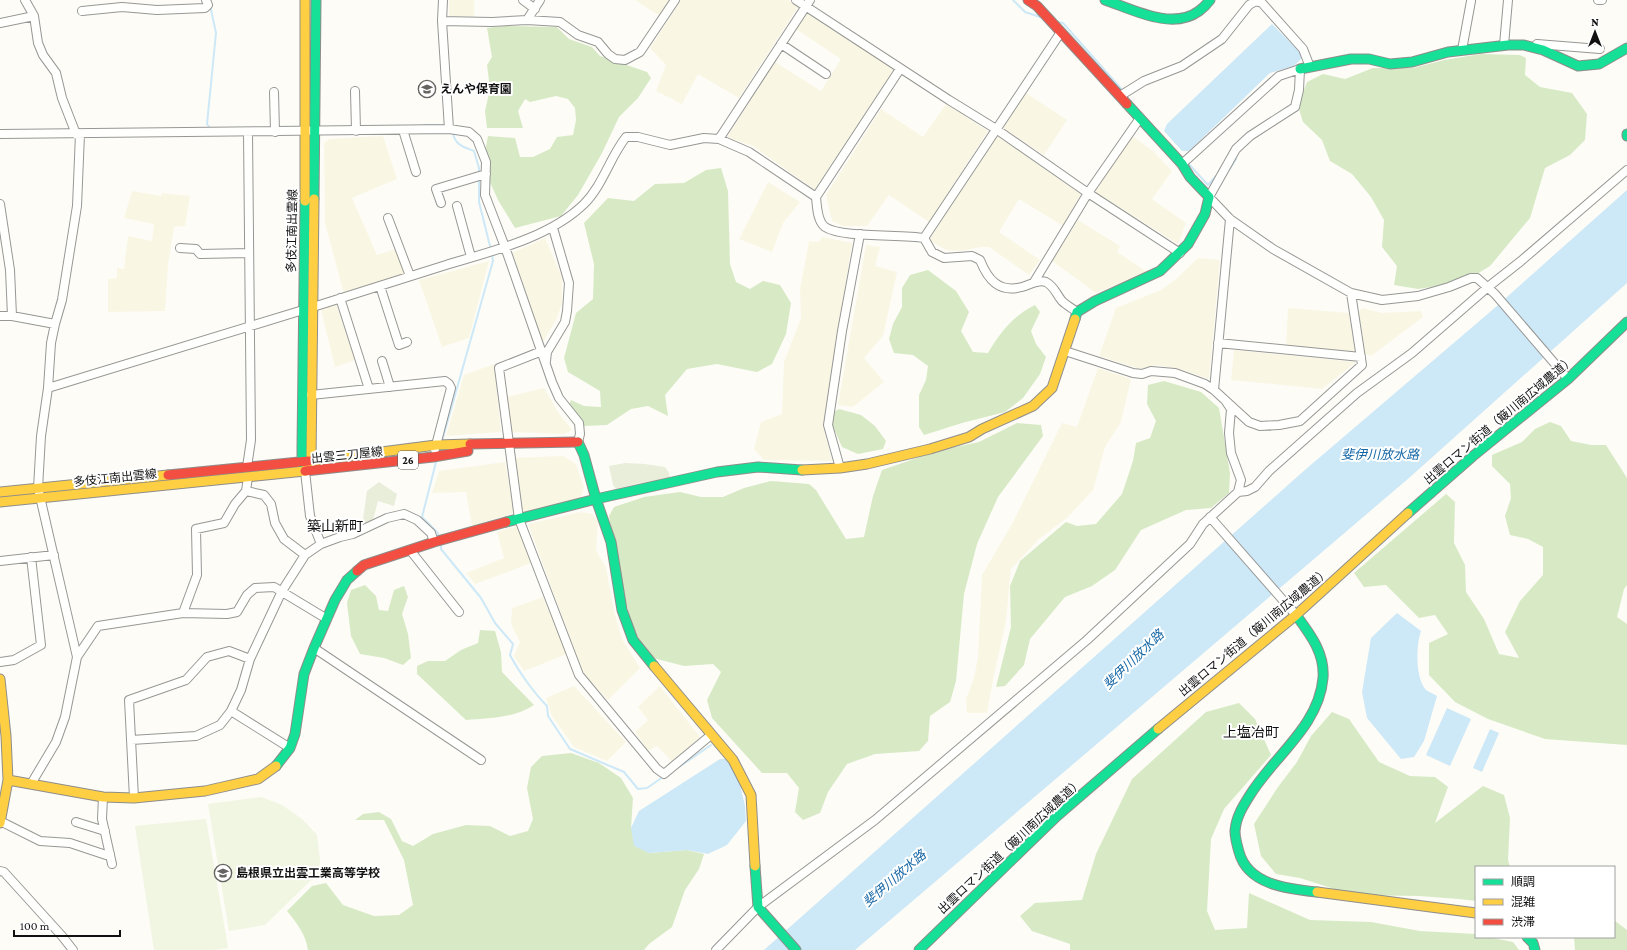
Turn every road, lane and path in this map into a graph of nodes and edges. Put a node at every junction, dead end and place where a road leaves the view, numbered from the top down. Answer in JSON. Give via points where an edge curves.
{"nodes":[{"id":1,"x":25,"y":0,"type":"edge"},
{"id":2,"x":206,"y":0,"type":"edge"},
{"id":3,"x":305,"y":0,"type":"edge"},
{"id":4,"x":316,"y":0,"type":"edge"},
{"id":5,"x":442,"y":0,"type":"edge"},
{"id":6,"x":523,"y":0,"type":"edge"},
{"id":7,"x":540,"y":0,"type":"edge"},
{"id":8,"x":674,"y":0,"type":"edge"},
{"id":9,"x":796,"y":0,"type":"edge"},
{"id":10,"x":1028,"y":0,"type":"edge"},
{"id":11,"x":1105,"y":0,"type":"edge"},
{"id":12,"x":1210,"y":0,"type":"edge"},
{"id":13,"x":1471,"y":0,"type":"edge"},
{"id":14,"x":1508,"y":0,"type":"edge"},
{"id":15,"x":1598,"y":0,"type":"edge"},
{"id":16,"x":1602,"y":0,"type":"edge"},
{"id":17,"x":808,"y":3,"type":"edge"},
{"id":18,"x":1040,"y":3,"type":"edge"},
{"id":19,"x":535,"y":9,"type":"junction"},
{"id":20,"x":82,"y":11,"type":"dead end"},
{"id":21,"x":34,"y":16,"type":"junction"},
{"id":22,"x":527,"y":20,"type":"junction"},
{"id":23,"x":442,"y":21,"type":"junction"},
{"id":24,"x":0,"y":23,"type":"edge"},
{"id":25,"x":1061,"y":32,"type":"junction"},
{"id":26,"x":781,"y":44,"type":"junction"},
{"id":27,"x":1504,"y":45,"type":"junction"},
{"id":28,"x":1524,"y":45,"type":"junction"},
{"id":29,"x":1627,"y":48,"type":"edge"},
{"id":30,"x":1600,"y":49,"type":"dead end"},
{"id":31,"x":1462,"y":50,"type":"junction"},
{"id":32,"x":1310,"y":67,"type":"junction"},
{"id":33,"x":900,"y":69,"type":"junction"},
{"id":34,"x":1300,"y":69,"type":"junction"},
{"id":35,"x":826,"y":74,"type":"dead end"},
{"id":36,"x":355,"y":91,"type":"dead end"},
{"id":37,"x":274,"y":92,"type":"dead end"},
{"id":38,"x":1120,"y":96,"type":"junction"},
{"id":39,"x":1140,"y":118,"type":"junction"},
{"id":40,"x":449,"y":129,"type":"junction"},
{"id":41,"x":996,"y":129,"type":"junction"},
{"id":42,"x":403,"y":130,"type":"junction"},
{"id":43,"x":311,"y":131,"type":"junction"},
{"id":44,"x":356,"y":131,"type":"junction"},
{"id":45,"x":248,"y":132,"type":"junction"},
{"id":46,"x":275,"y":132,"type":"junction"},
{"id":47,"x":0,"y":134,"type":"edge"},
{"id":48,"x":78,"y":134,"type":"junction"},
{"id":49,"x":719,"y":139,"type":"junction"},
{"id":50,"x":1182,"y":164,"type":"junction"},
{"id":51,"x":1627,"y":170,"type":"edge"},
{"id":52,"x":416,"y":172,"type":"dead end"},
{"id":53,"x":486,"y":174,"type":"junction"},
{"id":54,"x":1088,"y":193,"type":"junction"},
{"id":55,"x":816,"y":197,"type":"junction"},
{"id":56,"x":1209,"y":197,"type":"junction"},
{"id":57,"x":0,"y":204,"type":"edge"},
{"id":58,"x":440,"y":204,"type":"dead end"},
{"id":59,"x":457,"y":206,"type":"dead end"},
{"id":60,"x":388,"y":218,"type":"dead end"},
{"id":61,"x":1230,"y":219,"type":"junction"},
{"id":62,"x":553,"y":228,"type":"junction"},
{"id":63,"x":860,"y":234,"type":"junction"},
{"id":64,"x":924,"y":238,"type":"junction"},
{"id":65,"x":505,"y":246,"type":"junction"},
{"id":66,"x":180,"y":248,"type":"dead end"},
{"id":67,"x":249,"y":253,"type":"junction"},
{"id":68,"x":1180,"y":253,"type":"junction"},
{"id":69,"x":471,"y":257,"type":"junction"},
{"id":70,"x":410,"y":276,"type":"junction"},
{"id":71,"x":1034,"y":282,"type":"junction"},
{"id":72,"x":380,"y":286,"type":"junction"},
{"id":73,"x":1488,"y":287,"type":"junction"},
{"id":74,"x":1351,"y":293,"type":"junction"},
{"id":75,"x":340,"y":298,"type":"junction"},
{"id":76,"x":313,"y":307,"type":"junction"},
{"id":77,"x":303,"y":310,"type":"junction"},
{"id":78,"x":1077,"y":312,"type":"junction"},
{"id":79,"x":0,"y":316,"type":"edge"},
{"id":80,"x":12,"y":316,"type":"junction"},
{"id":81,"x":1627,"y":322,"type":"edge"},
{"id":82,"x":54,"y":324,"type":"junction"},
{"id":83,"x":250,"y":326,"type":"junction"},
{"id":84,"x":407,"y":342,"type":"dead end"},
{"id":85,"x":1218,"y":344,"type":"junction"},
{"id":86,"x":542,"y":351,"type":"junction"},
{"id":87,"x":1065,"y":351,"type":"junction"},
{"id":88,"x":1361,"y":357,"type":"junction"},
{"id":89,"x":382,"y":361,"type":"dead end"},
{"id":90,"x":546,"y":362,"type":"junction"},
{"id":91,"x":1568,"y":379,"type":"junction"},
{"id":92,"x":390,"y":387,"type":"junction"},
{"id":93,"x":48,"y":388,"type":"junction"},
{"id":94,"x":369,"y":389,"type":"junction"},
{"id":95,"x":1214,"y":390,"type":"junction"},
{"id":96,"x":311,"y":395,"type":"junction"},
{"id":97,"x":1225,"y":400,"type":"junction"},
{"id":98,"x":578,"y":442,"type":"junction"},
{"id":99,"x":510,"y":444,"type":"junction"},
{"id":100,"x":436,"y":445,"type":"junction"},
{"id":101,"x":433,"y":457,"type":"junction"},
{"id":102,"x":307,"y":461,"type":"junction"},
{"id":103,"x":247,"y":467,"type":"junction"},
{"id":104,"x":840,"y":468,"type":"junction"},
{"id":105,"x":305,"y":471,"type":"junction"},
{"id":106,"x":248,"y":477,"type":"junction"},
{"id":107,"x":38,"y":488,"type":"junction"},
{"id":108,"x":246,"y":491,"type":"junction"},
{"id":109,"x":0,"y":492,"type":"edge"},
{"id":110,"x":1238,"y":492,"type":"junction"},
{"id":111,"x":40,"y":498,"type":"junction"},
{"id":112,"x":596,"y":499,"type":"junction"},
{"id":113,"x":0,"y":502,"type":"edge"},
{"id":114,"x":1210,"y":517,"type":"junction"},
{"id":115,"x":519,"y":520,"type":"junction"},
{"id":116,"x":434,"y":542,"type":"junction"},
{"id":117,"x":321,"y":544,"type":"junction"},
{"id":118,"x":410,"y":550,"type":"junction"},
{"id":119,"x":54,"y":556,"type":"junction"},
{"id":120,"x":305,"y":556,"type":"junction"},
{"id":121,"x":32,"y":558,"type":"junction"},
{"id":122,"x":0,"y":561,"type":"edge"},
{"id":123,"x":282,"y":591,"type":"junction"},
{"id":124,"x":459,"y":612,"type":"dead end"},
{"id":125,"x":183,"y":613,"type":"junction"},
{"id":126,"x":1296,"y":615,"type":"junction"},
{"id":127,"x":327,"y":619,"type":"junction"},
{"id":128,"x":314,"y":648,"type":"junction"},
{"id":129,"x":77,"y":657,"type":"junction"},
{"id":130,"x":250,"y":659,"type":"junction"},
{"id":131,"x":0,"y":662,"type":"edge"},
{"id":132,"x":0,"y":679,"type":"edge"},
{"id":133,"x":231,"y":711,"type":"junction"},
{"id":134,"x":711,"y":735,"type":"junction"},
{"id":135,"x":132,"y":740,"type":"junction"},
{"id":136,"x":290,"y":748,"type":"junction"},
{"id":137,"x":481,"y":760,"type":"dead end"},
{"id":138,"x":8,"y":780,"type":"junction"},
{"id":139,"x":31,"y":784,"type":"junction"},
{"id":140,"x":103,"y":796,"type":"junction"},
{"id":141,"x":2,"y":798,"type":"edge"},
{"id":142,"x":134,"y":798,"type":"junction"},
{"id":143,"x":0,"y":822,"type":"edge"},
{"id":144,"x":76,"y":822,"type":"dead end"},
{"id":145,"x":105,"y":831,"type":"junction"},
{"id":146,"x":110,"y":854,"type":"junction"},
{"id":147,"x":112,"y":864,"type":"dead end"},
{"id":148,"x":0,"y":871,"type":"edge"},
{"id":149,"x":758,"y":907,"type":"junction"},
{"id":150,"x":1475,"y":913,"type":"edge"},
{"id":151,"x":1529,"y":938,"type":"edge"},
{"id":152,"x":72,"y":950,"type":"edge"},
{"id":153,"x":716,"y":950,"type":"edge"},
{"id":154,"x":796,"y":950,"type":"edge"},
{"id":155,"x":919,"y":950,"type":"edge"},
{"id":156,"x":1535,"y":950,"type":"edge"}],
"edges":[{"from":1,"to":21,"type":"street"},
{"from":2,"to":20,"type":"street","via":[[208,5],[205,8],[157,10],[122,7]]},
{"from":3,"to":43,"type":"street","name":"多伎江南出雲線"},
{"from":4,"to":43,"type":"street","name":"多伎江南出雲線"},
{"from":5,"to":23,"type":"street"},
{"from":6,"to":19,"type":"street"},
{"from":7,"to":19,"type":"street"},
{"from":8,"to":22,"type":"street","via":[[640,52],[625,60],[615,59],[598,42],[578,35],[560,22]]},
{"from":9,"to":17,"type":"street"},
{"from":10,"to":18,"type":"street"},
{"from":11,"to":12,"type":"street","via":[[1149,15],[1182,20],[1207,5]]},
{"from":13,"to":31,"type":"street"},
{"from":14,"to":27,"type":"street"},
{"from":15,"to":16,"type":"street"},
{"from":17,"to":26,"type":"street"},
{"from":17,"to":33,"type":"street"},
{"from":18,"to":25,"type":"street"},
{"from":19,"to":22,"type":"street"},
{"from":21,"to":24,"type":"street"},
{"from":21,"to":48,"type":"street","via":[[38,43],[56,73],[62,98]]},
{"from":22,"to":23,"type":"street"},
{"from":23,"to":40,"type":"street"},
{"from":25,"to":38,"type":"street"},
{"from":25,"to":41,"type":"street"},
{"from":26,"to":35,"type":"street"},
{"from":26,"to":49,"type":"street"},
{"from":27,"to":28,"type":"street"},
{"from":27,"to":31,"type":"street"},
{"from":28,"to":29,"type":"street","via":[[1543,50],[1578,66],[1599,64]]},
{"from":28,"to":30,"type":"street"},
{"from":31,"to":32,"type":"street","via":[[1412,62],[1390,64],[1369,59],[1351,59]]},
{"from":32,"to":34,"type":"street"},
{"from":32,"to":38,"type":"street","via":[[1303,49],[1262,4],[1256,1],[1249,5],[1222,39],[1182,66],[1144,81]]},
{"from":33,"to":41,"type":"street"},
{"from":33,"to":55,"type":"street"},
{"from":34,"to":50,"type":"street","via":[[1279,76]]},
{"from":34,"to":56,"type":"street","via":[[1295,106],[1250,136],[1236,149]]},
{"from":36,"to":44,"type":"street"},
{"from":37,"to":46,"type":"street"},
{"from":38,"to":39,"type":"street"},
{"from":39,"to":50,"type":"street"},
{"from":39,"to":54,"type":"street"},
{"from":40,"to":42,"type":"street"},
{"from":40,"to":53,"type":"street","via":[[469,132],[477,138],[486,162]]},
{"from":41,"to":54,"type":"street"},
{"from":41,"to":64,"type":"street"},
{"from":42,"to":44,"type":"street"},
{"from":42,"to":52,"type":"street"},
{"from":43,"to":44,"type":"street"},
{"from":43,"to":46,"type":"street"},
{"from":43,"to":76,"type":"street","name":"多伎江南出雲線"},
{"from":43,"to":77,"type":"street","name":"多伎江南出雲線"},
{"from":45,"to":46,"type":"street"},
{"from":45,"to":48,"type":"street"},
{"from":45,"to":67,"type":"street"},
{"from":47,"to":48,"type":"street"},
{"from":48,"to":82,"type":"street","via":[[76,222],[62,300]]},
{"from":49,"to":55,"type":"street","via":[[749,152]]},
{"from":49,"to":62,"type":"street","via":[[704,138],[670,144],[626,137],[585,203]]},
{"from":50,"to":56,"type":"street","via":[[1190,177]]},
{"from":51,"to":73,"type":"street"},
{"from":53,"to":58,"type":"street","via":[[436,189]]},
{"from":53,"to":65,"type":"street","via":[[485,195]]},
{"from":54,"to":68,"type":"street"},
{"from":54,"to":71,"type":"street"},
{"from":55,"to":63,"type":"street","via":[[819,219],[824,226],[839,232]]},
{"from":56,"to":61,"type":"street"},
{"from":56,"to":68,"type":"street","via":[[1205,214]]},
{"from":57,"to":80,"type":"street","via":[[10,270]]},
{"from":59,"to":69,"type":"street"},
{"from":60,"to":70,"type":"street"},
{"from":61,"to":74,"type":"street","via":[[1273,249]]},
{"from":61,"to":85,"type":"street"},
{"from":62,"to":65,"type":"street"},
{"from":62,"to":90,"type":"street","via":[[568,283],[568,311],[565,322],[547,352]]},
{"from":63,"to":64,"type":"street"},
{"from":63,"to":104,"type":"street","via":[[828,425]]},
{"from":64,"to":71,"type":"street","via":[[932,252],[944,258],[972,256],[980,260],[986,274],[997,285],[1009,289]]},
{"from":65,"to":69,"type":"street"},
{"from":65,"to":86,"type":"street"},
{"from":66,"to":67,"type":"street","via":[[196,249],[200,254]]},
{"from":67,"to":83,"type":"street"},
{"from":68,"to":78,"type":"street","via":[[1160,271]]},
{"from":69,"to":70,"type":"street"},
{"from":70,"to":72,"type":"street"},
{"from":71,"to":78,"type":"street","via":[[1045,282],[1055,288],[1062,301]]},
{"from":72,"to":75,"type":"street"},
{"from":72,"to":84,"type":"street","via":[[399,344]]},
{"from":73,"to":74,"type":"street","via":[[1477,278],[1471,278],[1418,296],[1382,300]]},
{"from":73,"to":91,"type":"street"},
{"from":73,"to":110,"type":"street","via":[[1412,354],[1357,393],[1255,486],[1247,492]]},
{"from":74,"to":88,"type":"street"},
{"from":75,"to":76,"type":"street"},
{"from":75,"to":94,"type":"street"},
{"from":76,"to":96,"type":"street","name":"多伎江南出雲線"},
{"from":77,"to":83,"type":"street"},
{"from":77,"to":102,"type":"street","name":"多伎江南出雲線"},
{"from":78,"to":87,"type":"street"},
{"from":79,"to":80,"type":"street"},
{"from":80,"to":82,"type":"street"},
{"from":81,"to":91,"type":"street","name":"出雲ロマン街道（簸川南広域農道）"},
{"from":82,"to":93,"type":"street"},
{"from":83,"to":93,"type":"street"},
{"from":83,"to":103,"type":"street","via":[[251,440]]},
{"from":85,"to":88,"type":"street"},
{"from":85,"to":95,"type":"street"},
{"from":86,"to":90,"type":"street"},
{"from":86,"to":99,"type":"street","via":[[498,368]]},
{"from":87,"to":95,"type":"street","via":[[1133,373],[1175,373]]},
{"from":87,"to":104,"type":"street","via":[[1052,388],[1034,406],[970,437],[930,449]]},
{"from":88,"to":97,"type":"street","via":[[1362,365],[1300,421],[1260,426],[1249,422]]},
{"from":89,"to":92,"type":"street"},
{"from":90,"to":98,"type":"street","via":[[559,398],[579,423]]},
{"from":91,"to":126,"type":"street","name":"出雲ロマン街道（簸川南広域農道）","via":[[1473,456]]},
{"from":92,"to":94,"type":"street"},
{"from":92,"to":100,"type":"street","via":[[445,381],[449,384],[451,388]]},
{"from":93,"to":107,"type":"street","via":[[41,436]]},
{"from":94,"to":96,"type":"street"},
{"from":95,"to":97,"type":"street"},
{"from":96,"to":102,"type":"street","name":"多伎江南出雲線"},
{"from":97,"to":110,"type":"street","via":[[1231,409],[1229,433],[1231,453],[1241,480]]},
{"from":98,"to":99,"type":"street","name":"出雲三刀屋線","number":"26"},
{"from":98,"to":112,"type":"street"},
{"from":99,"to":100,"type":"street","name":"出雲三刀屋線","number":"26"},
{"from":99,"to":101,"type":"street","name":"出雲三刀屋線","number":"26"},
{"from":99,"to":115,"type":"street"},
{"from":100,"to":101,"type":"street"},
{"from":100,"to":102,"type":"street","name":"出雲三刀屋線","number":"26"},
{"from":101,"to":105,"type":"street","name":"出雲三刀屋線","number":"26"},
{"from":102,"to":103,"type":"street","name":"多伎江南出雲線"},
{"from":102,"to":105,"type":"street"},
{"from":103,"to":107,"type":"street","name":"多伎江南出雲線"},
{"from":104,"to":112,"type":"street","via":[[799,470],[758,467],[724,471]]},
{"from":105,"to":106,"type":"street","name":"多伎江南出雲線"},
{"from":105,"to":117,"type":"street","via":[[310,516]]},
{"from":106,"to":108,"type":"street"},
{"from":106,"to":111,"type":"street","name":"多伎江南出雲線"},
{"from":107,"to":109,"type":"street","name":"多伎江南出雲線"},
{"from":107,"to":111,"type":"street"},
{"from":108,"to":120,"type":"street","via":[[264,495],[271,504],[284,539]]},
{"from":108,"to":125,"type":"street","via":[[224,522],[196,529],[197,575]]},
{"from":110,"to":114,"type":"street"},
{"from":111,"to":113,"type":"street","name":"多伎江南出雲線"},
{"from":111,"to":119,"type":"street"},
{"from":112,"to":115,"type":"street"},
{"from":112,"to":134,"type":"street","via":[[611,542],[622,610],[633,640]]},
{"from":114,"to":126,"type":"street"},
{"from":114,"to":149,"type":"street","via":[[1190,544],[1087,640],[875,820]]},
{"from":115,"to":116,"type":"street"},
{"from":115,"to":134,"type":"street","via":[[579,675],[657,769],[664,774]]},
{"from":116,"to":117,"type":"street","via":[[431,533],[417,520],[404,514],[387,518],[353,534]]},
{"from":116,"to":118,"type":"street"},
{"from":117,"to":120,"type":"street"},
{"from":118,"to":124,"type":"street"},
{"from":118,"to":127,"type":"street","via":[[364,565],[347,580]]},
{"from":119,"to":121,"type":"street"},
{"from":119,"to":129,"type":"street"},
{"from":120,"to":123,"type":"street"},
{"from":121,"to":122,"type":"street"},
{"from":121,"to":131,"type":"street","via":[[41,645],[14,660]]},
{"from":123,"to":125,"type":"street","via":[[274,588],[255,588],[247,595],[237,612]]},
{"from":123,"to":127,"type":"street"},
{"from":123,"to":130,"type":"street"},
{"from":125,"to":129,"type":"street","via":[[98,626]]},
{"from":126,"to":150,"type":"street","via":[[1315,642],[1320,655],[1324,671],[1321,687],[1317,703],[1307,722],[1250,793],[1240,812],[1235,830],[1242,862],[1251,873],[1264,882],[1290,889]]},
{"from":126,"to":155,"type":"street","name":"出雲ロマン街道（簸川南広域農道）","via":[[1156,730],[1057,816]]},
{"from":127,"to":128,"type":"street"},
{"from":128,"to":136,"type":"street","via":[[304,674],[295,734]]},
{"from":128,"to":137,"type":"street"},
{"from":129,"to":139,"type":"street","via":[[65,717],[56,742]]},
{"from":130,"to":133,"type":"street","via":[[242,690]]},
{"from":130,"to":135,"type":"street","via":[[229,651],[207,657],[186,680],[129,700]]},
{"from":132,"to":138,"type":"street"},
{"from":133,"to":135,"type":"street","via":[[220,725],[196,736]]},
{"from":133,"to":136,"type":"street"},
{"from":134,"to":149,"type":"street","via":[[733,760],[751,795]]},
{"from":135,"to":142,"type":"street"},
{"from":136,"to":142,"type":"street","via":[[279,764],[258,779],[205,791]]},
{"from":138,"to":139,"type":"street"},
{"from":138,"to":141,"type":"street"},
{"from":139,"to":140,"type":"street"},
{"from":140,"to":142,"type":"street"},
{"from":140,"to":145,"type":"street","via":[[102,819]]},
{"from":141,"to":143,"type":"street"},
{"from":143,"to":146,"type":"street","via":[[40,841],[70,843],[106,855]]},
{"from":144,"to":145,"type":"street"},
{"from":145,"to":146,"type":"street"},
{"from":146,"to":147,"type":"street"},
{"from":148,"to":152,"type":"street","via":[[4,872]]},
{"from":149,"to":153,"type":"street"},
{"from":149,"to":154,"type":"street"},
{"from":151,"to":156,"type":"street"}]}
